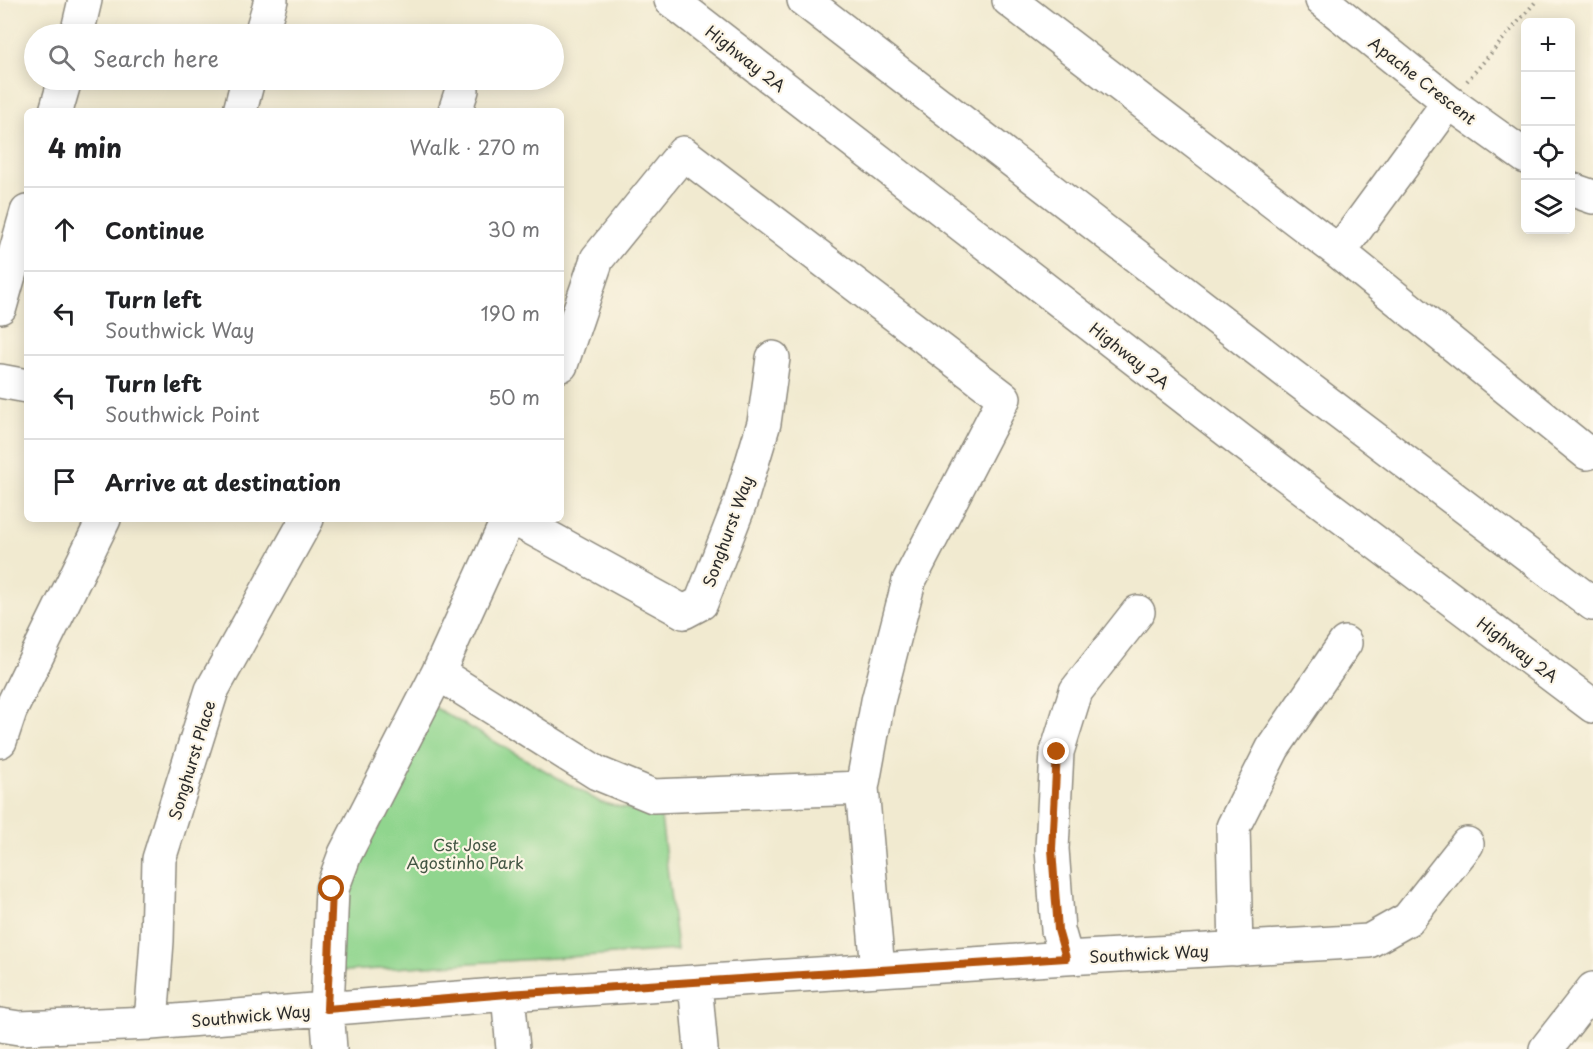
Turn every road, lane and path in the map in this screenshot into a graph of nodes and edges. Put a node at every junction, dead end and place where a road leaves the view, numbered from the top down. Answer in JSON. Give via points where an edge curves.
{"nodes":[{"id":1,"x":85,"y":0,"type":"edge"},
{"id":2,"x":271,"y":0,"type":"edge"},
{"id":3,"x":671,"y":0,"type":"edge"},
{"id":4,"x":804,"y":0,"type":"edge"},
{"id":5,"x":1009,"y":0,"type":"edge"},
{"id":6,"x":1322,"y":0,"type":"edge"},
{"id":7,"x":1537,"y":0,"type":"edge"},
{"id":8,"x":80,"y":24,"type":"edge"},
{"id":9,"x":264,"y":24,"type":"edge"},
{"id":10,"x":62,"y":90,"type":"edge"},
{"id":11,"x":245,"y":90,"type":"edge"},
{"id":12,"x":1449,"y":102,"type":"junction"},
{"id":13,"x":57,"y":108,"type":"edge"},
{"id":14,"x":241,"y":108,"type":"edge"},
{"id":15,"x":1521,"y":153,"type":"edge"},
{"id":16,"x":1575,"y":191,"type":"edge"},
{"id":17,"x":1593,"y":197,"type":"edge"},
{"id":18,"x":24,"y":223,"type":"edge"},
{"id":19,"x":1339,"y":252,"type":"junction"},
{"id":20,"x":0,"y":307,"type":"edge"},
{"id":21,"x":564,"y":355,"type":"edge"},
{"id":22,"x":773,"y":358,"type":"dead end"},
{"id":23,"x":0,"y":381,"type":"edge"},
{"id":24,"x":24,"y":385,"type":"edge"},
{"id":25,"x":1593,"y":451,"type":"edge"},
{"id":26,"x":103,"y":522,"type":"edge"},
{"id":27,"x":305,"y":522,"type":"edge"},
{"id":28,"x":507,"y":522,"type":"edge"},
{"id":29,"x":520,"y":522,"type":"edge"},
{"id":30,"x":1593,"y":604,"type":"edge"},
{"id":31,"x":1138,"y":612,"type":"dead end"},
{"id":32,"x":1345,"y":643,"type":"dead end"},
{"id":33,"x":438,"y":673,"type":"junction"},
{"id":34,"x":1593,"y":706,"type":"edge"},
{"id":35,"x":0,"y":741,"type":"edge"},
{"id":36,"x":862,"y":788,"type":"junction"},
{"id":37,"x":1467,"y":844,"type":"dead end"},
{"id":38,"x":1236,"y":949,"type":"junction"},
{"id":39,"x":1066,"y":958,"type":"junction"},
{"id":40,"x":878,"y":970,"type":"junction"},
{"id":41,"x":695,"y":982,"type":"junction"},
{"id":42,"x":1593,"y":989,"type":"edge"},
{"id":43,"x":508,"y":994,"type":"junction"},
{"id":44,"x":327,"y":1009,"type":"junction"},
{"id":45,"x":151,"y":1023,"type":"junction"},
{"id":46,"x":0,"y":1025,"type":"edge"},
{"id":47,"x":330,"y":1049,"type":"edge"},
{"id":48,"x":513,"y":1049,"type":"edge"},
{"id":49,"x":701,"y":1049,"type":"edge"},
{"id":50,"x":1546,"y":1049,"type":"edge"}],
"edges":[{"from":1,"to":8,"type":"street"},
{"from":2,"to":9,"type":"street"},
{"from":3,"to":34,"type":"street","name":"Highway 2A","via":[[1241,441]]},
{"from":4,"to":30,"type":"street"},
{"from":5,"to":19,"type":"street"},
{"from":6,"to":12,"type":"street","name":"Apache Crescent"},
{"from":7,"to":12,"type":"path"},
{"from":10,"to":13,"type":"street"},
{"from":11,"to":14,"type":"street"},
{"from":12,"to":15,"type":"street","name":"Apache Crescent"},
{"from":12,"to":19,"type":"street"},
{"from":16,"to":17,"type":"street"},
{"from":18,"to":20,"type":"street"},
{"from":19,"to":25,"type":"street","via":[[1587,453]]},
{"from":21,"to":36,"type":"street","via":[[597,259],[683,153],[1004,398],[909,581],[878,701]]},
{"from":22,"to":29,"type":"street","name":"Songhurst Way","via":[[764,423],[740,503],[701,603],[684,612]]},
{"from":23,"to":24,"type":"street"},
{"from":26,"to":35,"type":"street","via":[[10,711]]},
{"from":27,"to":45,"type":"street","name":"Songhurst Place","via":[[212,690],[159,859]]},
{"from":28,"to":33,"type":"street"},
{"from":31,"to":39,"type":"street","via":[[1076,691],[1057,752],[1052,849],[1058,930]]},
{"from":32,"to":38,"type":"street","via":[[1274,748],[1233,827]]},
{"from":33,"to":36,"type":"street","via":[[597,773],[653,796]]},
{"from":33,"to":44,"type":"street","via":[[345,854],[332,889]]},
{"from":36,"to":40,"type":"street"},
{"from":37,"to":38,"type":"street","name":"Southwick Way","via":[[1408,919],[1369,941]]},
{"from":38,"to":39,"type":"street","name":"Southwick Way"},
{"from":39,"to":40,"type":"street","name":"Southwick Way"},
{"from":40,"to":41,"type":"street","name":"Southwick Way"},
{"from":41,"to":43,"type":"street","name":"Southwick Way"},
{"from":41,"to":49,"type":"street"},
{"from":42,"to":50,"type":"street"},
{"from":43,"to":44,"type":"street","name":"Southwick Way"},
{"from":43,"to":48,"type":"street"},
{"from":44,"to":45,"type":"street","name":"Southwick Way"},
{"from":44,"to":47,"type":"street"},
{"from":45,"to":46,"type":"street","name":"Southwick Way","via":[[19,1028]]}]}
